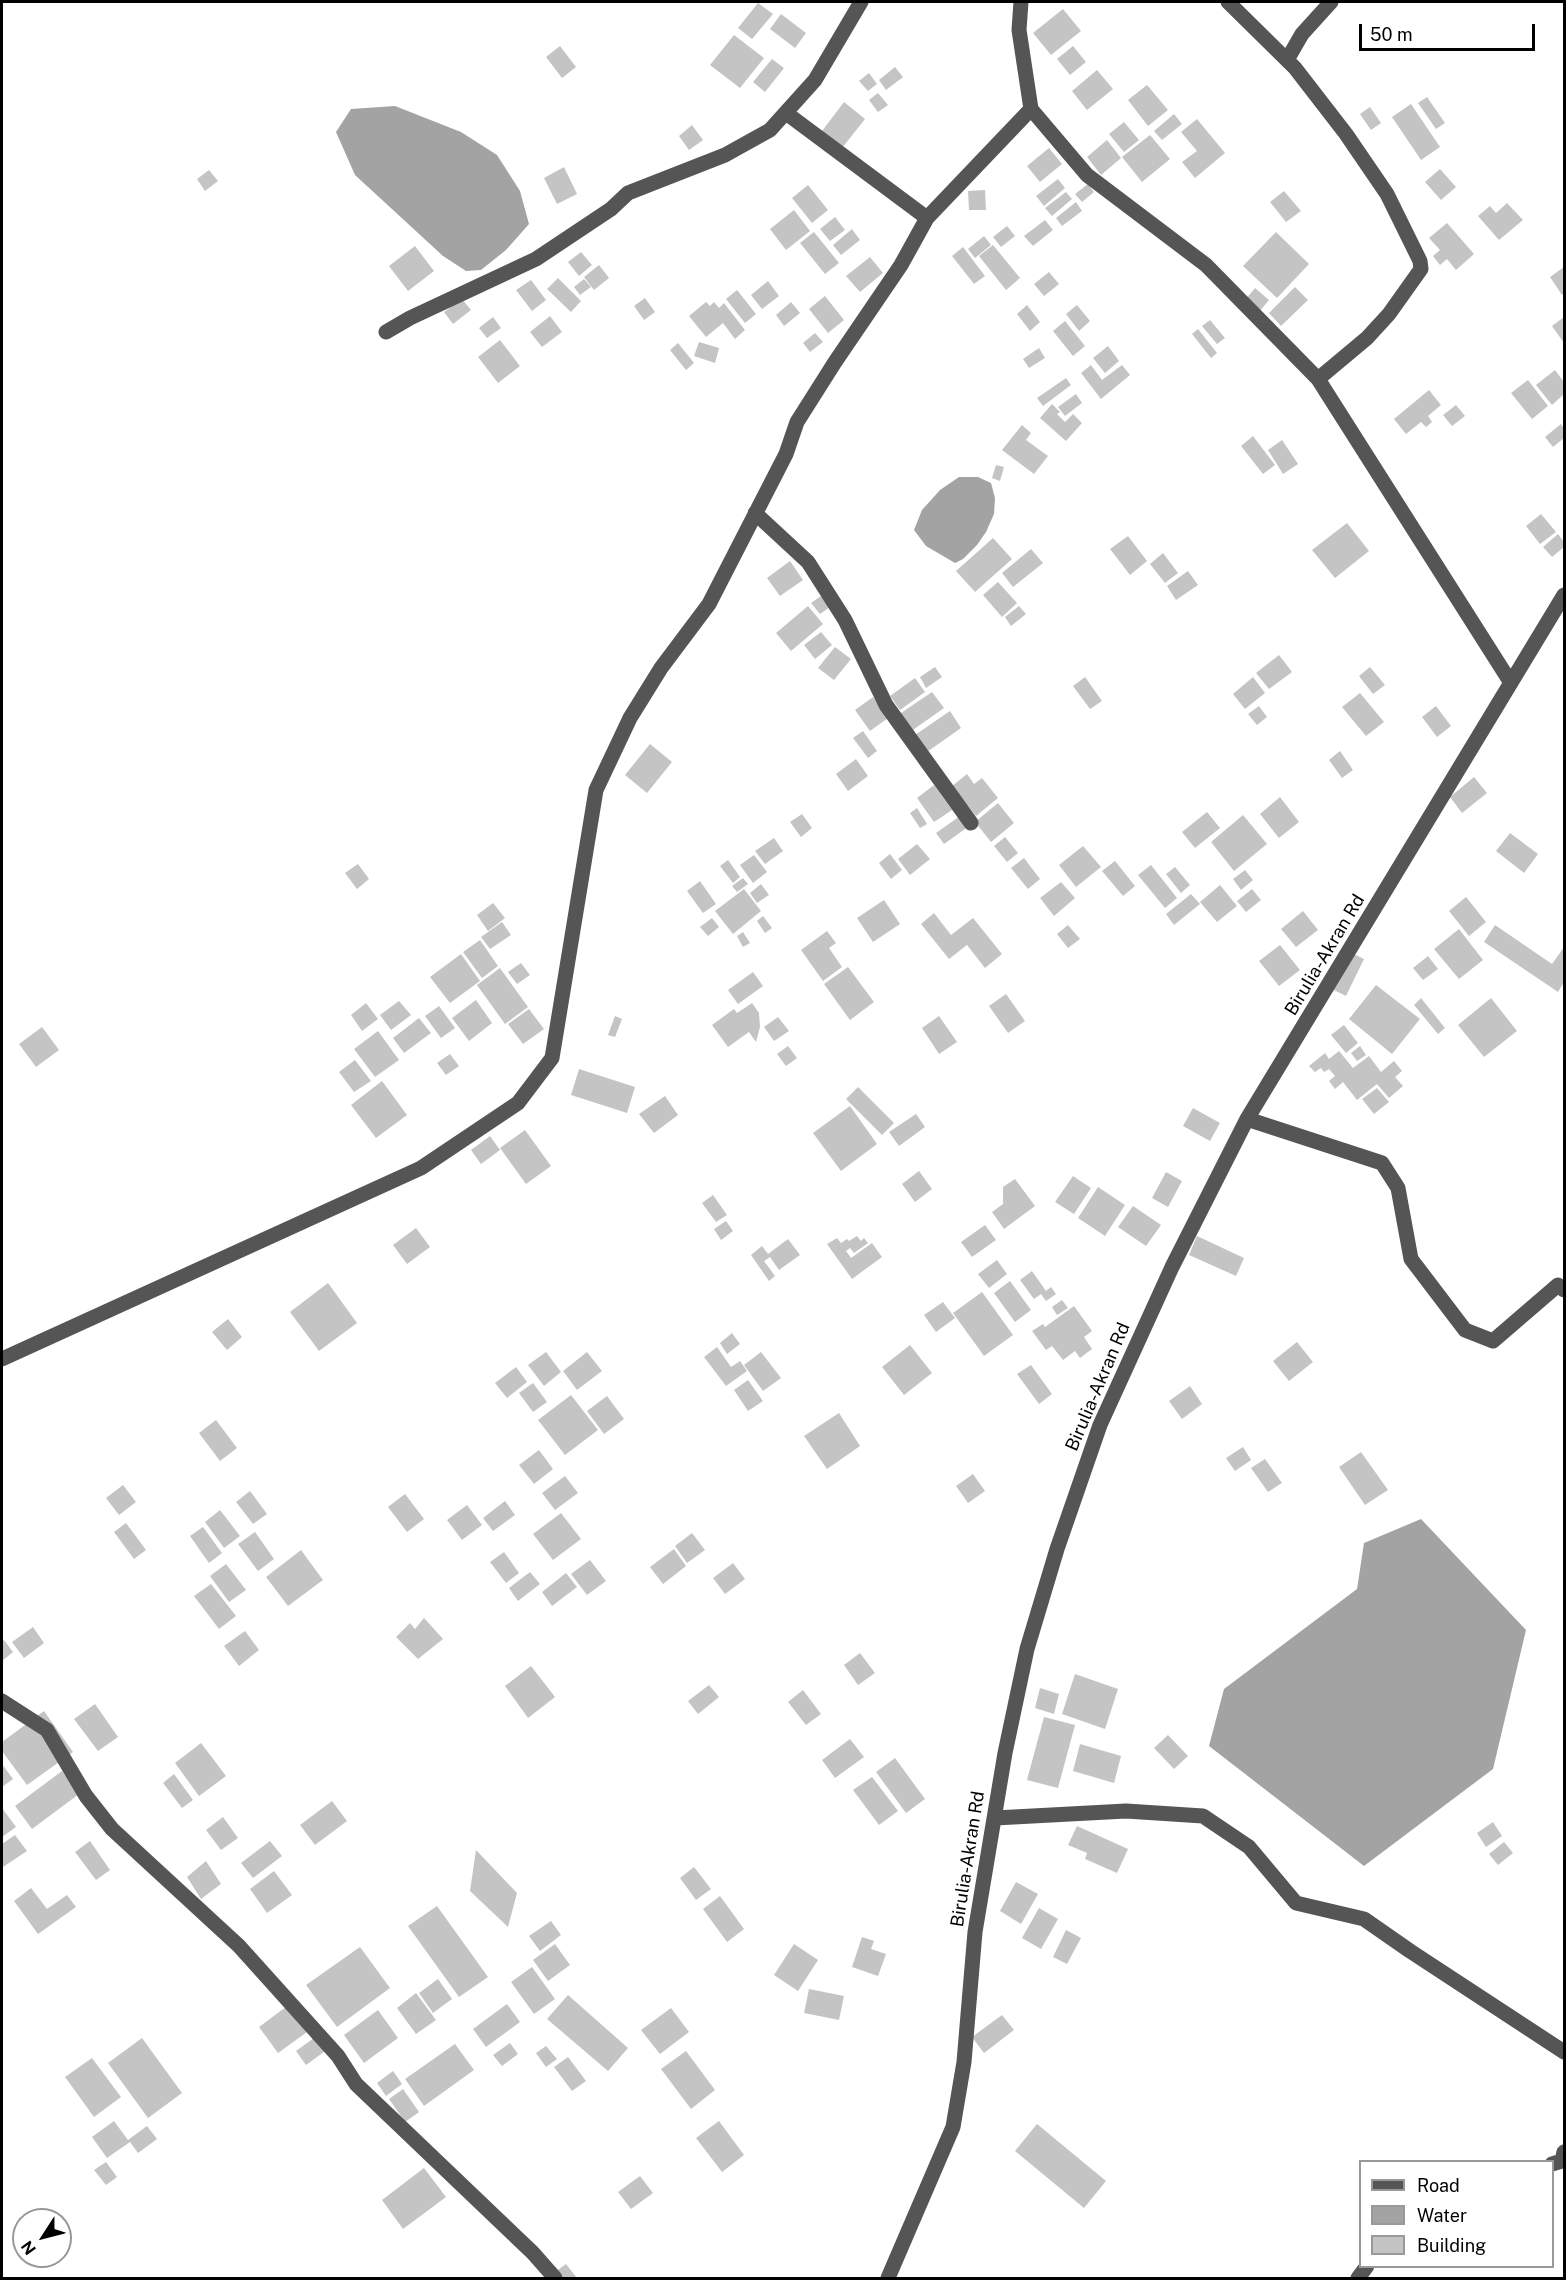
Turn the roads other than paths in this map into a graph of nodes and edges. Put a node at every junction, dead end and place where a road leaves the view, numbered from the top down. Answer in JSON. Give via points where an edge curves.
{"nodes":[{"id":1,"x":861,"y":2,"type":"edge"},
{"id":2,"x":1021,"y":2,"type":"edge"},
{"id":3,"x":1228,"y":2,"type":"edge"},
{"id":4,"x":1331,"y":2,"type":"edge"},
{"id":5,"x":1287,"y":60,"type":"junction"},
{"id":6,"x":1031,"y":109,"type":"junction"},
{"id":7,"x":786,"y":113,"type":"junction"},
{"id":8,"x":927,"y":218,"type":"junction"},
{"id":9,"x":386,"y":332,"type":"dead end"},
{"id":10,"x":1317,"y":379,"type":"junction"},
{"id":11,"x":755,"y":513,"type":"junction"},
{"id":12,"x":1564,"y":595,"type":"edge"},
{"id":13,"x":1511,"y":683,"type":"junction"},
{"id":14,"x":972,"y":823,"type":"dead end"},
{"id":15,"x":1247,"y":1119,"type":"junction"},
{"id":16,"x":1564,"y":1290,"type":"edge"},
{"id":17,"x":2,"y":1359,"type":"edge"},
{"id":18,"x":2,"y":1701,"type":"edge"},
{"id":19,"x":995,"y":1818,"type":"junction"},
{"id":20,"x":1564,"y":2052,"type":"edge"},
{"id":21,"x":1564,"y":2152,"type":"edge"},
{"id":22,"x":1554,"y":2163,"type":"edge"},
{"id":23,"x":555,"y":2278,"type":"edge"},
{"id":24,"x":888,"y":2278,"type":"edge"}],
"edges":[{"from":1,"to":7,"type":"street","via":[[815,80]]},
{"from":2,"to":6,"type":"street","via":[[1018,30]]},
{"from":3,"to":5,"type":"street"},
{"from":4,"to":5,"type":"street","via":[[1302,34]]},
{"from":5,"to":10,"type":"street","via":[[1346,134],[1387,194],[1421,269],[1367,338]]},
{"from":6,"to":8,"type":"street"},
{"from":6,"to":10,"type":"street","via":[[1086,175],[1206,265]]},
{"from":7,"to":8,"type":"street"},
{"from":7,"to":9,"type":"street","via":[[770,130],[725,155],[628,193],[536,259]]},
{"from":8,"to":11,"type":"street","via":[[895,275],[797,422],[786,454]]},
{"from":10,"to":13,"type":"street"},
{"from":11,"to":14,"type":"street","via":[[808,562],[845,620],[886,705]]},
{"from":11,"to":17,"type":"street","via":[[709,604],[630,718],[596,790],[552,1058],[518,1103],[421,1168]]},
{"from":12,"to":13,"type":"street","name":"Birulia-Akran Rd"},
{"from":13,"to":15,"type":"street","name":"Birulia-Akran Rd"},
{"from":15,"to":16,"type":"street","via":[[1382,1163],[1398,1188],[1411,1259],[1466,1330],[1493,1341],[1558,1285]]},
{"from":15,"to":19,"type":"street","name":"Birulia-Akran Rd","via":[[1172,1267],[1100,1425],[1027,1649]]},
{"from":18,"to":23,"type":"street","via":[[47,1730],[86,1796],[112,1829],[239,1946],[338,2056],[356,2084]]},
{"from":19,"to":20,"type":"street","via":[[1126,1811],[1203,1816],[1248,1847],[1296,1903],[1364,1919]]},
{"from":19,"to":24,"type":"street","name":"Birulia-Akran Rd","via":[[975,1932],[964,2062],[952,2127]]},
{"from":21,"to":22,"type":"street","via":[[1562,2161]]}]}
